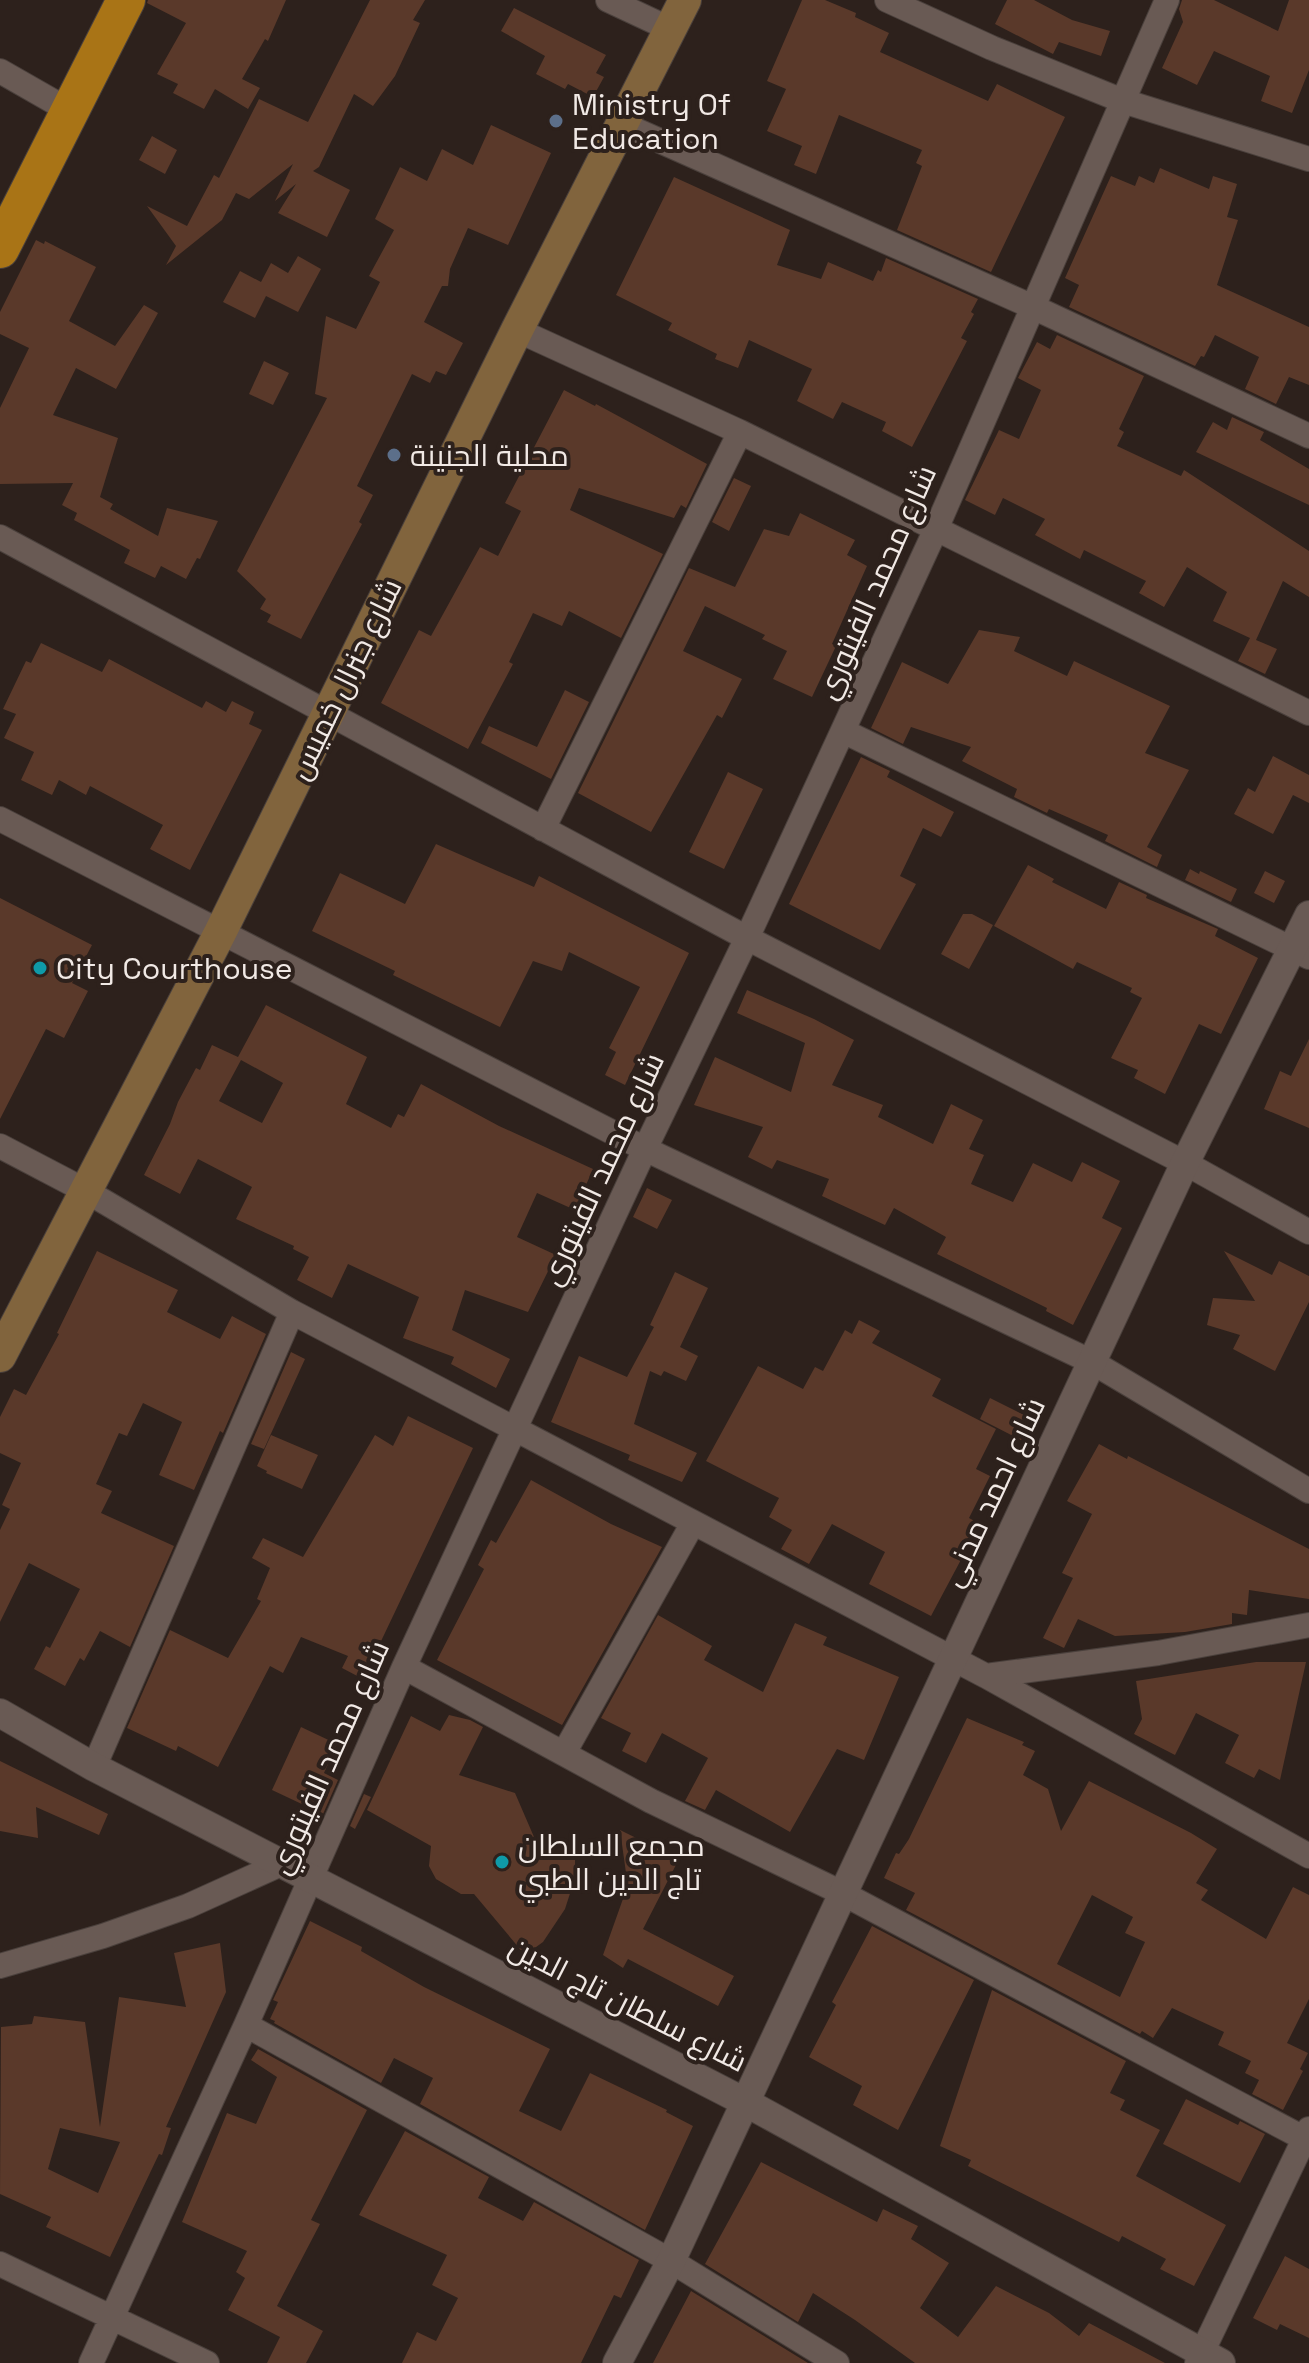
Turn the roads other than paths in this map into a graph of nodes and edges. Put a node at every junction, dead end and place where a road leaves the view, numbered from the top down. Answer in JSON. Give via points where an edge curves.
{"nodes":[{"id":1,"x":126,"y":0,"type":"edge"},
{"id":2,"x":608,"y":0,"type":"edge"},
{"id":3,"x":685,"y":0,"type":"edge"},
{"id":4,"x":887,"y":0,"type":"edge"},
{"id":5,"x":1167,"y":0,"type":"edge"},
{"id":6,"x":670,"y":29,"type":"junction"},
{"id":7,"x":0,"y":71,"type":"edge"},
{"id":8,"x":1123,"y":101,"type":"junction"},
{"id":9,"x":70,"y":111,"type":"junction"},
{"id":10,"x":622,"y":124,"type":"junction"},
{"id":11,"x":1309,"y":159,"type":"edge"},
{"id":12,"x":0,"y":249,"type":"edge"},
{"id":13,"x":1033,"y":307,"type":"junction"},
{"id":14,"x":517,"y":330,"type":"junction"},
{"id":15,"x":740,"y":432,"type":"junction"},
{"id":16,"x":1309,"y":436,"type":"edge"},
{"id":17,"x":936,"y":529,"type":"junction"},
{"id":18,"x":0,"y":537,"type":"edge"},
{"id":19,"x":329,"y":713,"type":"junction"},
{"id":20,"x":1309,"y":713,"type":"edge"},
{"id":21,"x":843,"y":731,"type":"junction"},
{"id":22,"x":0,"y":819,"type":"edge"},
{"id":23,"x":543,"y":829,"type":"junction"},
{"id":24,"x":1309,"y":915,"type":"edge"},
{"id":25,"x":220,"y":933,"type":"junction"},
{"id":26,"x":747,"y":938,"type":"junction"},
{"id":27,"x":1301,"y":953,"type":"edge"},
{"id":28,"x":0,"y":1146,"type":"edge"},
{"id":29,"x":645,"y":1149,"type":"junction"},
{"id":30,"x":1185,"y":1163,"type":"junction"},
{"id":31,"x":86,"y":1191,"type":"junction"},
{"id":32,"x":1309,"y":1232,"type":"edge"},
{"id":33,"x":292,"y":1312,"type":"junction"},
{"id":34,"x":0,"y":1356,"type":"edge"},
{"id":35,"x":1092,"y":1362,"type":"junction"},
{"id":36,"x":516,"y":1430,"type":"junction"},
{"id":37,"x":1309,"y":1491,"type":"edge"},
{"id":38,"x":693,"y":1523,"type":"junction"},
{"id":39,"x":1309,"y":1625,"type":"edge"},
{"id":40,"x":951,"y":1659,"type":"junction"},
{"id":41,"x":404,"y":1667,"type":"junction"},
{"id":42,"x":986,"y":1676,"type":"junction"},
{"id":43,"x":0,"y":1713,"type":"edge"},
{"id":44,"x":564,"y":1753,"type":"junction"},
{"id":45,"x":94,"y":1767,"type":"junction"},
{"id":46,"x":1309,"y":1856,"type":"edge"},
{"id":47,"x":281,"y":1864,"type":"junction"},
{"id":48,"x":309,"y":1879,"type":"junction"},
{"id":49,"x":842,"y":1893,"type":"junction"},
{"id":50,"x":0,"y":1966,"type":"edge"},
{"id":51,"x":246,"y":2025,"type":"junction"},
{"id":52,"x":745,"y":2102,"type":"junction"},
{"id":53,"x":1307,"y":2136,"type":"edge"},
{"id":54,"x":671,"y":2261,"type":"junction"},
{"id":55,"x":0,"y":2264,"type":"edge"},
{"id":56,"x":113,"y":2316,"type":"junction"},
{"id":57,"x":1207,"y":2360,"type":"edge"},
{"id":58,"x":91,"y":2363,"type":"edge"},
{"id":59,"x":207,"y":2363,"type":"edge"},
{"id":60,"x":617,"y":2363,"type":"edge"},
{"id":61,"x":837,"y":2363,"type":"edge"}],
"edges":[{"from":1,"to":9,"type":"highway"},
{"from":2,"to":6,"type":"street"},
{"from":3,"to":6,"type":"main road","name":"شارع جنرال خميس"},
{"from":4,"to":8,"type":"street"},
{"from":5,"to":8,"type":"street","name":"شارع محمد الفيتوري"},
{"from":6,"to":10,"type":"main road","name":"شارع جنرال خميس"},
{"from":7,"to":9,"type":"street"},
{"from":8,"to":11,"type":"street"},
{"from":8,"to":13,"type":"street","name":"شارع محمد الفيتوري"},
{"from":9,"to":12,"type":"highway"},
{"from":10,"to":13,"type":"street"},
{"from":10,"to":14,"type":"main road","name":"شارع جنرال خميس"},
{"from":13,"to":16,"type":"street"},
{"from":13,"to":17,"type":"street","name":"شارع محمد الفيتوري"},
{"from":14,"to":15,"type":"street"},
{"from":14,"to":19,"type":"main road","name":"شارع جنرال خميس"},
{"from":15,"to":17,"type":"street"},
{"from":15,"to":23,"type":"street"},
{"from":17,"to":20,"type":"street"},
{"from":17,"to":21,"type":"street","name":"شارع محمد الفيتوري"},
{"from":18,"to":19,"type":"street"},
{"from":19,"to":23,"type":"street"},
{"from":19,"to":25,"type":"main road","name":"شارع جنرال خميس"},
{"from":21,"to":26,"type":"street","name":"شارع محمد الفيتوري"},
{"from":21,"to":27,"type":"street"},
{"from":22,"to":25,"type":"street"},
{"from":23,"to":26,"type":"street"},
{"from":24,"to":27,"type":"street","name":"شارع احمد مدني"},
{"from":25,"to":29,"type":"street"},
{"from":25,"to":31,"type":"main road","name":"شارع جنرال خميس"},
{"from":26,"to":29,"type":"street","name":"شارع محمد الفيتوري"},
{"from":26,"to":30,"type":"street"},
{"from":27,"to":30,"type":"street","name":"شارع احمد مدني"},
{"from":28,"to":31,"type":"street"},
{"from":29,"to":35,"type":"street"},
{"from":29,"to":36,"type":"street","name":"شارع محمد الفيتوري"},
{"from":30,"to":32,"type":"street"},
{"from":30,"to":35,"type":"street","name":"شارع احمد مدني"},
{"from":31,"to":33,"type":"street"},
{"from":31,"to":34,"type":"main road","name":"شارع جنرال خميس"},
{"from":33,"to":36,"type":"street"},
{"from":33,"to":45,"type":"street"},
{"from":35,"to":37,"type":"street"},
{"from":35,"to":40,"type":"street","name":"شارع احمد مدني"},
{"from":36,"to":38,"type":"street"},
{"from":36,"to":41,"type":"street","name":"شارع محمد الفيتوري"},
{"from":38,"to":40,"type":"street"},
{"from":38,"to":44,"type":"street"},
{"from":39,"to":42,"type":"street","via":[[1158,1653]]},
{"from":40,"to":42,"type":"street"},
{"from":40,"to":49,"type":"street","name":"شارع احمد مدني"},
{"from":41,"to":44,"type":"street"},
{"from":41,"to":48,"type":"street","name":"شارع محمد الفيتوري"},
{"from":42,"to":46,"type":"street"},
{"from":43,"to":45,"type":"street","name":"شارع سلطان تاج الدين"},
{"from":44,"to":49,"type":"street"},
{"from":45,"to":47,"type":"street","name":"شارع سلطان تاج الدين"},
{"from":47,"to":48,"type":"street","name":"شارع سلطان تاج الدين"},
{"from":47,"to":50,"type":"street","via":[[188,1906]]},
{"from":48,"to":51,"type":"street","name":"شارع محمد الفيتوري"},
{"from":48,"to":52,"type":"street","name":"شارع سلطان تاج الدين"},
{"from":49,"to":52,"type":"street","name":"شارع احمد مدني"},
{"from":49,"to":53,"type":"street"},
{"from":51,"to":54,"type":"street"},
{"from":51,"to":56,"type":"street","name":"شارع محمد الفيتوري"},
{"from":52,"to":54,"type":"street","name":"شارع احمد مدني"},
{"from":52,"to":57,"type":"street","name":"شارع سلطان تاج الدين"},
{"from":53,"to":57,"type":"street"},
{"from":54,"to":60,"type":"street","name":"شارع احمد مدني"},
{"from":54,"to":61,"type":"street"},
{"from":55,"to":56,"type":"street"},
{"from":56,"to":58,"type":"street","name":"شارع محمد الفيتوري"},
{"from":56,"to":59,"type":"street"}]}
